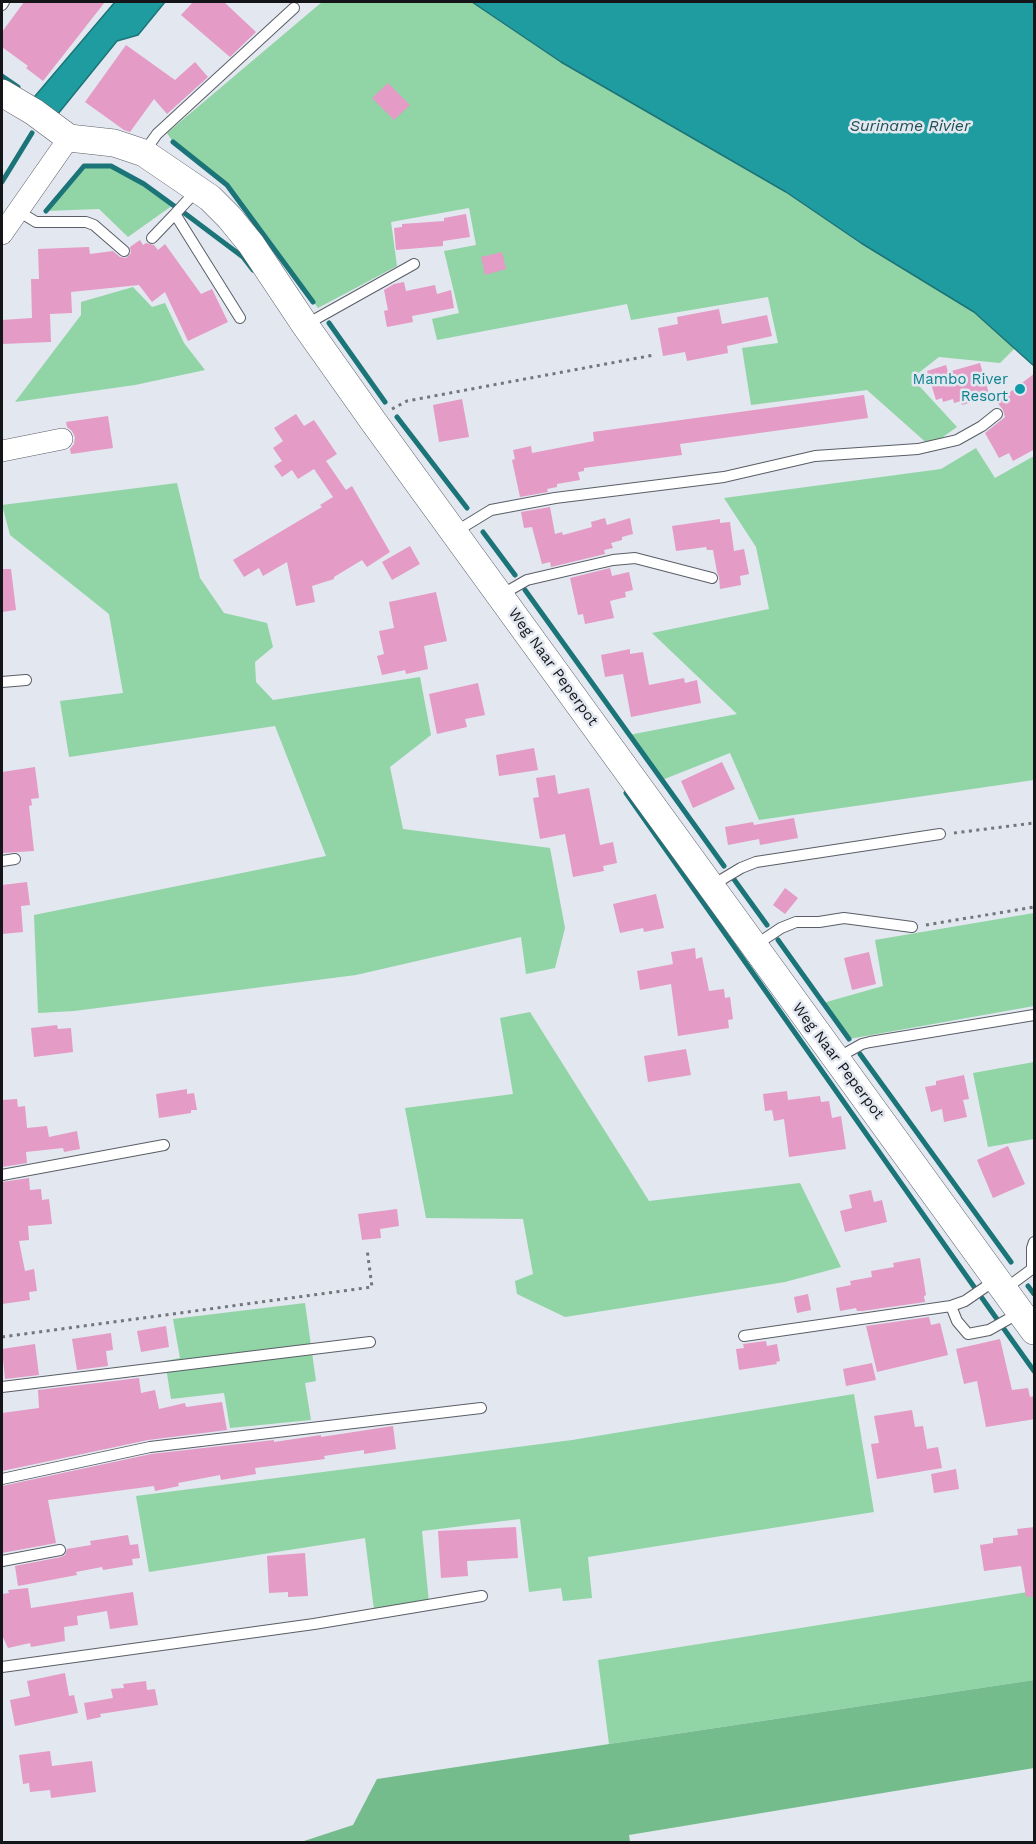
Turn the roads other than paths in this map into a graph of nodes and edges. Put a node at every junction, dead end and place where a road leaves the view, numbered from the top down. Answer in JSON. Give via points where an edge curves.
{"nodes":[{"id":1,"x":294,"y":8,"type":"dead end"},
{"id":2,"x":2,"y":93,"type":"edge"},
{"id":3,"x":69,"y":138,"type":"junction"},
{"id":4,"x":144,"y":153,"type":"junction"},
{"id":5,"x":198,"y":189,"type":"junction"},
{"id":6,"x":18,"y":211,"type":"junction"},
{"id":7,"x":175,"y":214,"type":"junction"},
{"id":8,"x":2,"y":234,"type":"edge"},
{"id":9,"x":152,"y":238,"type":"dead end"},
{"id":10,"x":124,"y":250,"type":"dead end"},
{"id":11,"x":414,"y":264,"type":"dead end"},
{"id":12,"x":240,"y":318,"type":"dead end"},
{"id":13,"x":305,"y":325,"type":"junction"},
{"id":14,"x":997,"y":414,"type":"dead end"},
{"id":15,"x":62,"y":439,"type":"dead end"},
{"id":16,"x":2,"y":451,"type":"edge"},
{"id":17,"x":455,"y":532,"type":"junction"},
{"id":18,"x":712,"y":579,"type":"dead end"},
{"id":19,"x":501,"y":595,"type":"junction"},
{"id":20,"x":26,"y":680,"type":"dead end"},
{"id":21,"x":2,"y":682,"type":"edge"},
{"id":22,"x":940,"y":834,"type":"road end"},
{"id":23,"x":15,"y":859,"type":"dead end"},
{"id":24,"x":2,"y":861,"type":"edge"},
{"id":25,"x":711,"y":886,"type":"junction"},
{"id":26,"x":912,"y":927,"type":"road end"},
{"id":27,"x":753,"y":946,"type":"junction"},
{"id":28,"x":1035,"y":1015,"type":"edge"},
{"id":29,"x":836,"y":1058,"type":"junction"},
{"id":30,"x":164,"y":1145,"type":"dead end"},
{"id":31,"x":2,"y":1175,"type":"edge"},
{"id":32,"x":1035,"y":1242,"type":"edge"},
{"id":33,"x":1001,"y":1284,"type":"junction"},
{"id":34,"x":951,"y":1306,"type":"junction"},
{"id":35,"x":1028,"y":1322,"type":"edge"},
{"id":36,"x":744,"y":1335,"type":"dead end"},
{"id":37,"x":370,"y":1342,"type":"dead end"},
{"id":38,"x":2,"y":1387,"type":"edge"},
{"id":39,"x":481,"y":1408,"type":"dead end"},
{"id":40,"x":2,"y":1479,"type":"edge"},
{"id":41,"x":60,"y":1550,"type":"dead end"},
{"id":42,"x":2,"y":1561,"type":"edge"},
{"id":43,"x":482,"y":1596,"type":"dead end"},
{"id":44,"x":2,"y":1667,"type":"edge"}],
"edges":[{"from":1,"to":4,"type":"lane","via":[[156,134]]},
{"from":2,"to":3,"type":"street"},
{"from":3,"to":4,"type":"street","name":"Weg Naar Peperpot","via":[[114,143]]},
{"from":3,"to":6,"type":"street"},
{"from":4,"to":5,"type":"street","name":"Weg Naar Peperpot"},
{"from":5,"to":7,"type":"lane"},
{"from":5,"to":13,"type":"street","name":"Weg Naar Peperpot","via":[[251,244]]},
{"from":6,"to":8,"type":"street"},
{"from":6,"to":10,"type":"lane","via":[[36,222],[86,222]]},
{"from":7,"to":9,"type":"lane"},
{"from":7,"to":12,"type":"lane"},
{"from":11,"to":13,"type":"lane"},
{"from":13,"to":17,"type":"street","name":"Weg Naar Peperpot"},
{"from":14,"to":17,"type":"lane","via":[[957,440],[918,448],[815,456],[724,477],[555,498],[491,510]]},
{"from":15,"to":16,"type":"street"},
{"from":17,"to":19,"type":"street","name":"Weg Naar Peperpot"},
{"from":18,"to":19,"type":"lane","via":[[635,558],[527,580]]},
{"from":19,"to":25,"type":"street","name":"Weg Naar Peperpot"},
{"from":20,"to":21,"type":"lane"},
{"from":22,"to":25,"type":"lane","via":[[756,862]]},
{"from":23,"to":24,"type":"lane"},
{"from":25,"to":27,"type":"street","name":"Weg Naar Peperpot"},
{"from":26,"to":27,"type":"lane","via":[[844,918],[796,922]]},
{"from":27,"to":29,"type":"street","name":"Weg Naar Peperpot"},
{"from":28,"to":29,"type":"lane","via":[[870,1042]]},
{"from":29,"to":33,"type":"street","name":"Weg Naar Peperpot"},
{"from":30,"to":31,"type":"lane"},
{"from":32,"to":33,"type":"lane","via":[[1032,1269]]},
{"from":33,"to":34,"type":"lane"},
{"from":33,"to":35,"type":"street","name":"Weg Naar Peperpot"},
{"from":34,"to":35,"type":"lane","via":[[968,1334]]},
{"from":34,"to":36,"type":"lane"},
{"from":37,"to":38,"type":"lane"},
{"from":39,"to":40,"type":"lane","via":[[150,1447]]},
{"from":41,"to":42,"type":"lane"},
{"from":43,"to":44,"type":"lane","via":[[314,1624]]}]}
